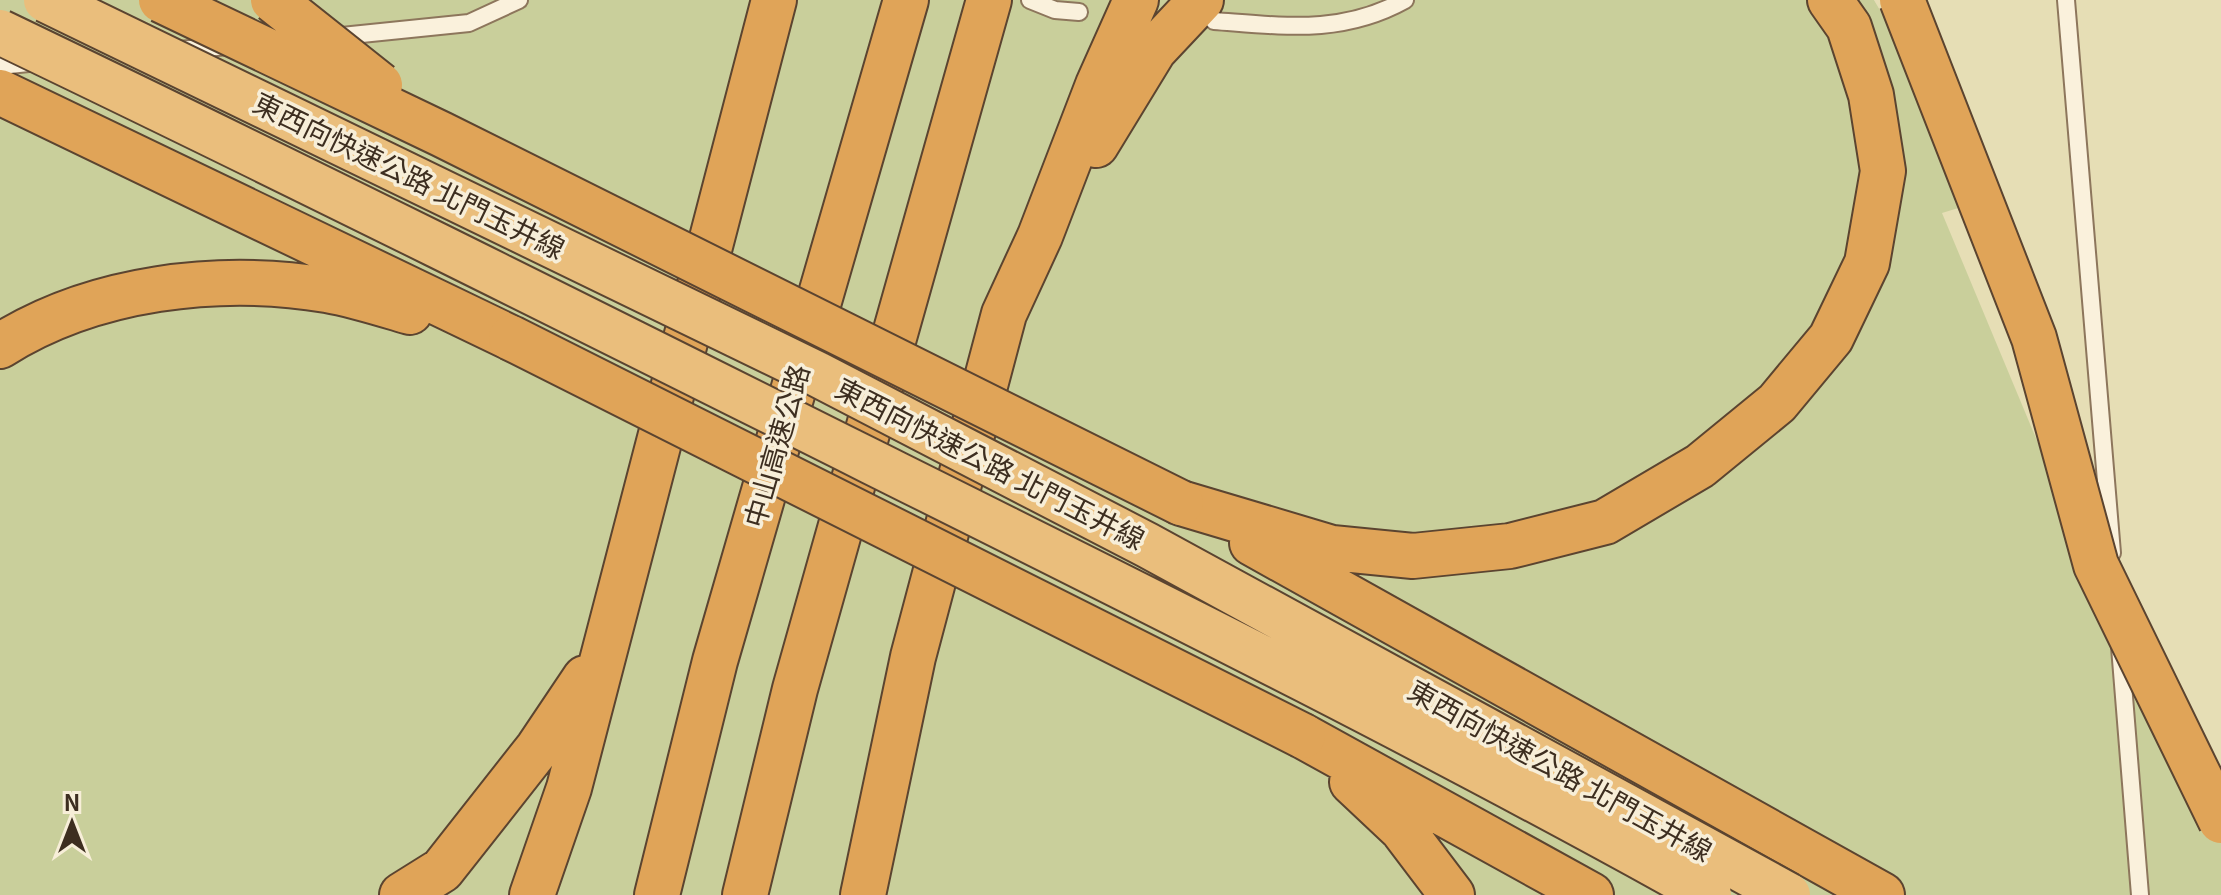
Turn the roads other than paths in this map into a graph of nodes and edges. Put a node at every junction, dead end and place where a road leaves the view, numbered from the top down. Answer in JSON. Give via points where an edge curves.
{"nodes":[{"id":1,"x":46,"y":0,"type":"edge"},
{"id":2,"x":161,"y":0,"type":"edge"},
{"id":3,"x":273,"y":0,"type":"edge"},
{"id":4,"x":519,"y":0,"type":"edge"},
{"id":5,"x":774,"y":0,"type":"edge"},
{"id":6,"x":906,"y":0,"type":"edge"},
{"id":7,"x":989,"y":0,"type":"edge"},
{"id":8,"x":1030,"y":0,"type":"edge"},
{"id":9,"x":1136,"y":0,"type":"edge"},
{"id":10,"x":1405,"y":0,"type":"edge"},
{"id":11,"x":1830,"y":0,"type":"edge"},
{"id":12,"x":1902,"y":0,"type":"edge"},
{"id":13,"x":2066,"y":0,"type":"edge"},
{"id":14,"x":1207,"y":11,"type":"edge"},
{"id":15,"x":1079,"y":12,"type":"dead end"},
{"id":16,"x":0,"y":32,"type":"edge"},
{"id":17,"x":123,"y":55,"type":"dead end"},
{"id":18,"x":92,"y":58,"type":"dead end"},
{"id":19,"x":0,"y":66,"type":"edge"},
{"id":20,"x":0,"y":92,"type":"edge"},
{"id":21,"x":441,"y":134,"type":"junction"},
{"id":22,"x":1040,"y":236,"type":"junction"},
{"id":23,"x":511,"y":338,"type":"junction"},
{"id":24,"x":0,"y":346,"type":"edge"},
{"id":25,"x":1181,"y":503,"type":"junction"},
{"id":26,"x":602,"y":653,"type":"junction"},
{"id":27,"x":1303,"y":736,"type":"junction"},
{"id":28,"x":2221,"y":821,"type":"edge"},
{"id":29,"x":865,"y":889,"type":"edge"},
{"id":30,"x":402,"y":895,"type":"edge"},
{"id":31,"x":532,"y":895,"type":"edge"},
{"id":32,"x":657,"y":895,"type":"edge"},
{"id":33,"x":745,"y":895,"type":"edge"},
{"id":34,"x":1452,"y":895,"type":"edge"},
{"id":35,"x":1591,"y":895,"type":"edge"},
{"id":36,"x":1709,"y":895,"type":"edge"},
{"id":37,"x":1788,"y":895,"type":"edge"},
{"id":38,"x":1882,"y":895,"type":"edge"},
{"id":39,"x":2140,"y":895,"type":"edge"}],
"edges":[{"from":1,"to":37,"type":"highway","name":"東西向快速公路 北門玉井線","bridge":true,"via":[[817,374],[1147,545]]},
{"from":2,"to":21,"type":"highway","bridge":true},
{"from":3,"to":21,"type":"highway","bridge":true},
{"from":4,"to":17,"type":"lane","via":[[469,23]]},
{"from":5,"to":26,"type":"highway"},
{"from":6,"to":32,"type":"highway","name":"中山高速公路","via":[[715,661]]},
{"from":7,"to":33,"type":"highway","via":[[795,689]]},
{"from":8,"to":15,"type":"lane"},
{"from":9,"to":22,"type":"highway"},
{"from":10,"to":14,"type":"lane","via":[[1381,14],[1314,28]]},
{"from":11,"to":25,"type":"highway","via":[[1849,27],[1867,82],[1883,171],[1867,263],[1831,338],[1777,403],[1700,466],[1605,522],[1510,546],[1413,556],[1332,548]]},
{"from":12,"to":28,"type":"highway","bridge":true,"via":[[2034,338],[2096,565]]},
{"from":13,"to":39,"type":"lane"},
{"from":14,"to":22,"type":"highway","via":[[1154,50]]},
{"from":16,"to":36,"type":"highway","name":"東西向快速公路 北門玉井線","bridge":true,"via":[[1125,588]]},
{"from":18,"to":19,"type":"lane"},
{"from":20,"to":23,"type":"highway"},
{"from":21,"to":25,"type":"highway","bridge":true},
{"from":22,"to":29,"type":"highway","via":[[1004,314],[913,657]]},
{"from":23,"to":24,"type":"highway","via":[[328,290],[249,282],[150,289],[36,324]]},
{"from":23,"to":27,"type":"highway","bridge":true},
{"from":25,"to":38,"type":"highway"},
{"from":26,"to":30,"type":"highway","via":[[538,748],[442,870]]},
{"from":26,"to":31,"type":"highway","via":[[569,788]]},
{"from":27,"to":34,"type":"highway","via":[[1402,829]]},
{"from":27,"to":35,"type":"highway"}]}
